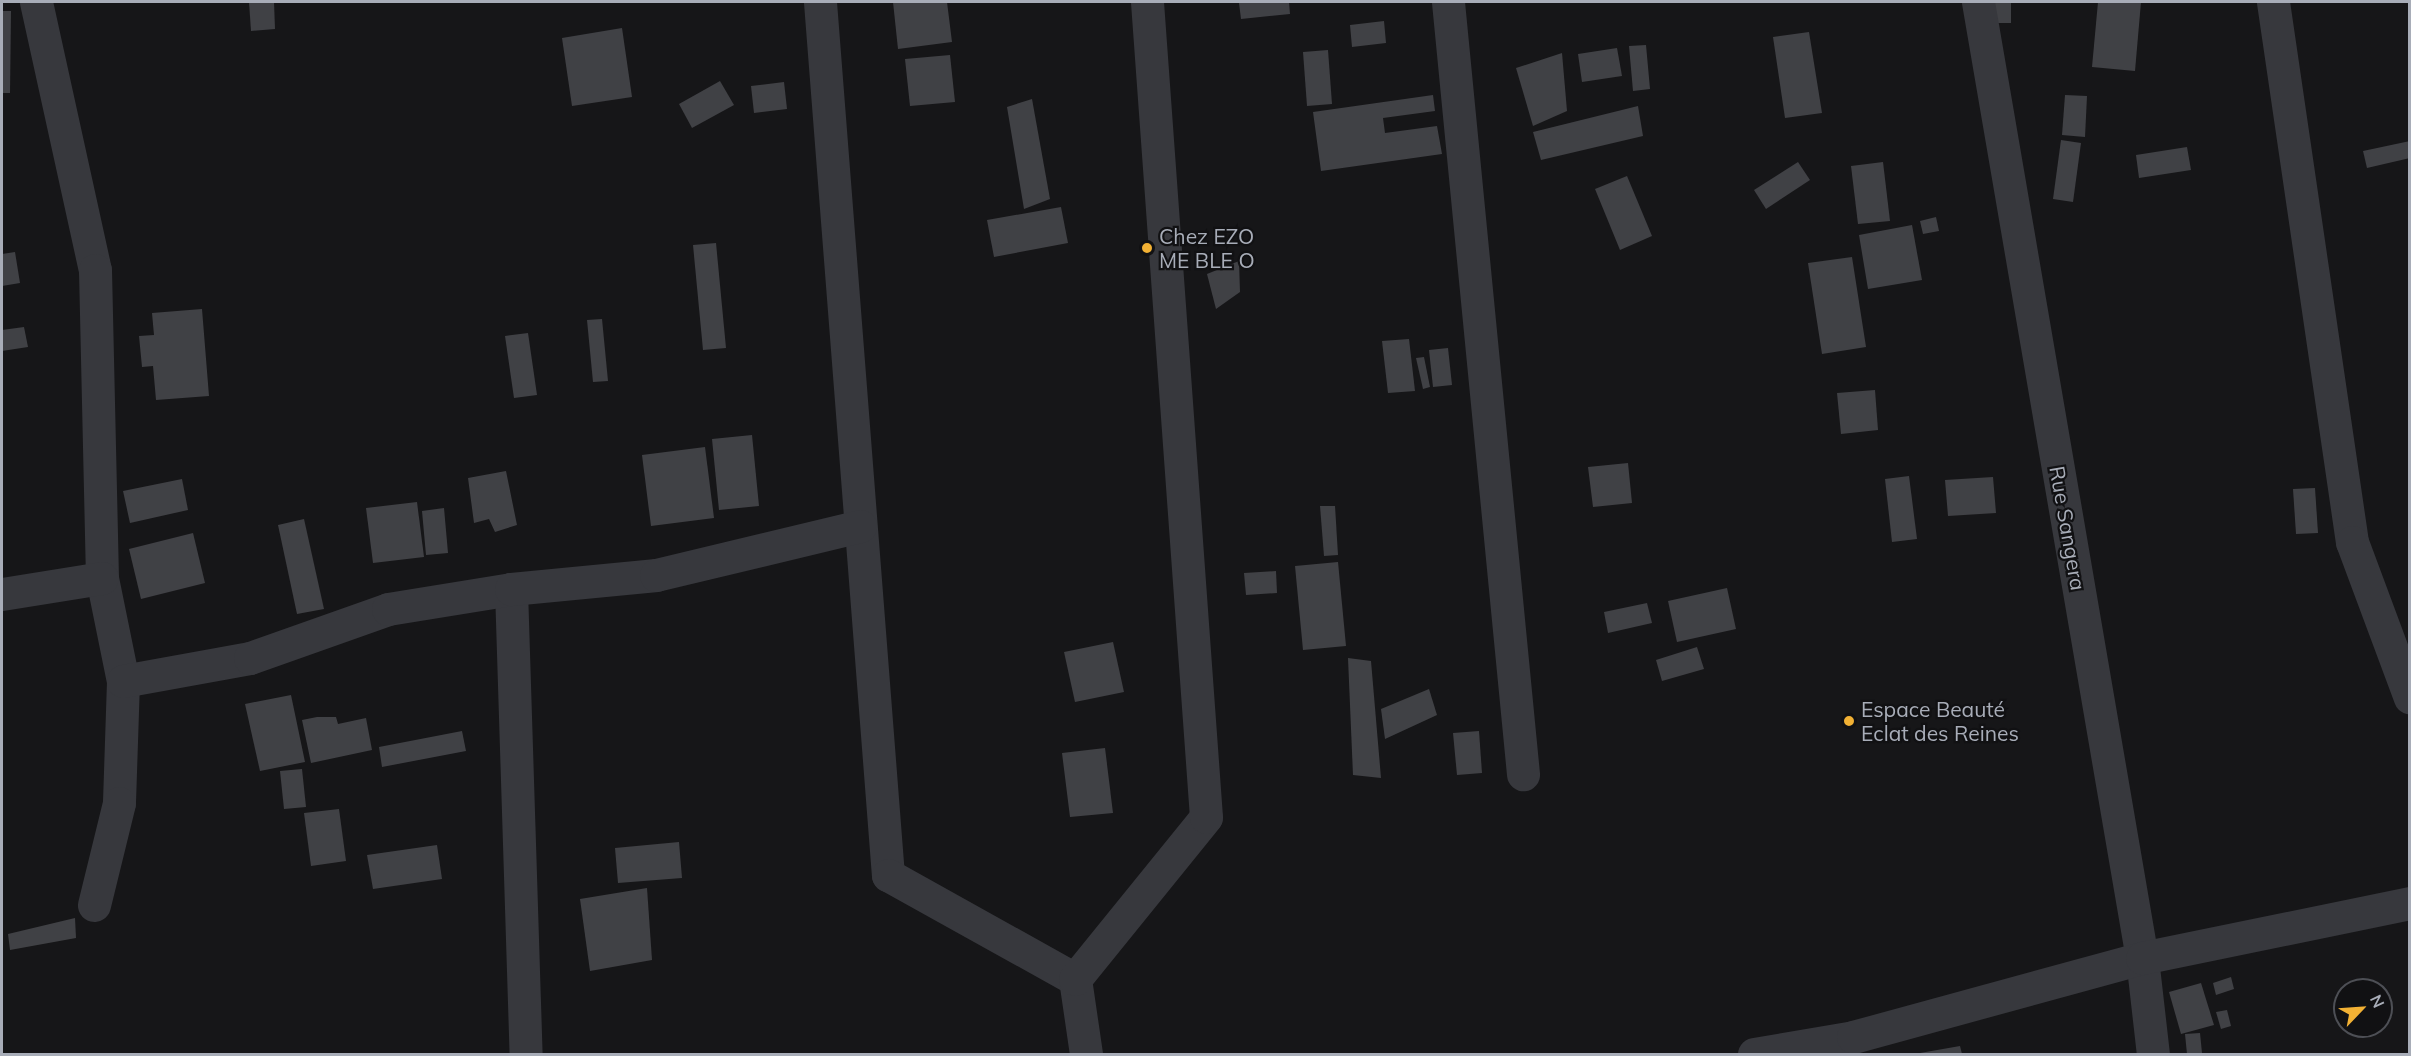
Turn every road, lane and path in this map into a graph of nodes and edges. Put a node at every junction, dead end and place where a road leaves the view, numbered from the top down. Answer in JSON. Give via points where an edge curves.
{"nodes":[{"id":1,"x":36,"y":2,"type":"edge"},
{"id":2,"x":820,"y":2,"type":"edge"},
{"id":3,"x":1147,"y":2,"type":"edge"},
{"id":4,"x":1448,"y":2,"type":"edge"},
{"id":5,"x":1977,"y":2,"type":"edge"},
{"id":6,"x":2273,"y":2,"type":"edge"},
{"id":7,"x":861,"y":526,"type":"junction"},
{"id":8,"x":102,"y":578,"type":"junction"},
{"id":9,"x":511,"y":589,"type":"junction"},
{"id":10,"x":2,"y":594,"type":"edge"},
{"id":11,"x":123,"y":681,"type":"junction"},
{"id":12,"x":2409,"y":698,"type":"edge"},
{"id":13,"x":1523,"y":774,"type":"dead end"},
{"id":14,"x":2409,"y":903,"type":"edge"},
{"id":15,"x":94,"y":905,"type":"dead end"},
{"id":16,"x":2142,"y":958,"type":"junction"},
{"id":17,"x":1075,"y":979,"type":"junction"},
{"id":18,"x":1854,"y":1046,"type":"edge"},
{"id":19,"x":526,"y":1054,"type":"edge"},
{"id":20,"x":1086,"y":1054,"type":"edge"},
{"id":21,"x":1754,"y":1054,"type":"edge"},
{"id":22,"x":2153,"y":1054,"type":"edge"}],
"edges":[{"from":1,"to":8,"type":"street","via":[[95,270]]},
{"from":2,"to":7,"type":"street"},
{"from":3,"to":17,"type":"street","via":[[1206,817]]},
{"from":4,"to":13,"type":"street"},
{"from":5,"to":16,"type":"street","name":"Rue Sangera"},
{"from":6,"to":12,"type":"street","via":[[2352,542]]},
{"from":7,"to":9,"type":"street","via":[[656,576]]},
{"from":7,"to":17,"type":"street","via":[[888,875]]},
{"from":8,"to":10,"type":"street"},
{"from":8,"to":11,"type":"street"},
{"from":9,"to":11,"type":"street","via":[[388,609],[250,658]]},
{"from":9,"to":19,"type":"street"},
{"from":11,"to":15,"type":"street","via":[[119,803]]},
{"from":14,"to":16,"type":"street"},
{"from":16,"to":18,"type":"street"},
{"from":16,"to":22,"type":"street","name":"Rue Sangera"},
{"from":17,"to":20,"type":"street"},
{"from":18,"to":21,"type":"street"}]}
